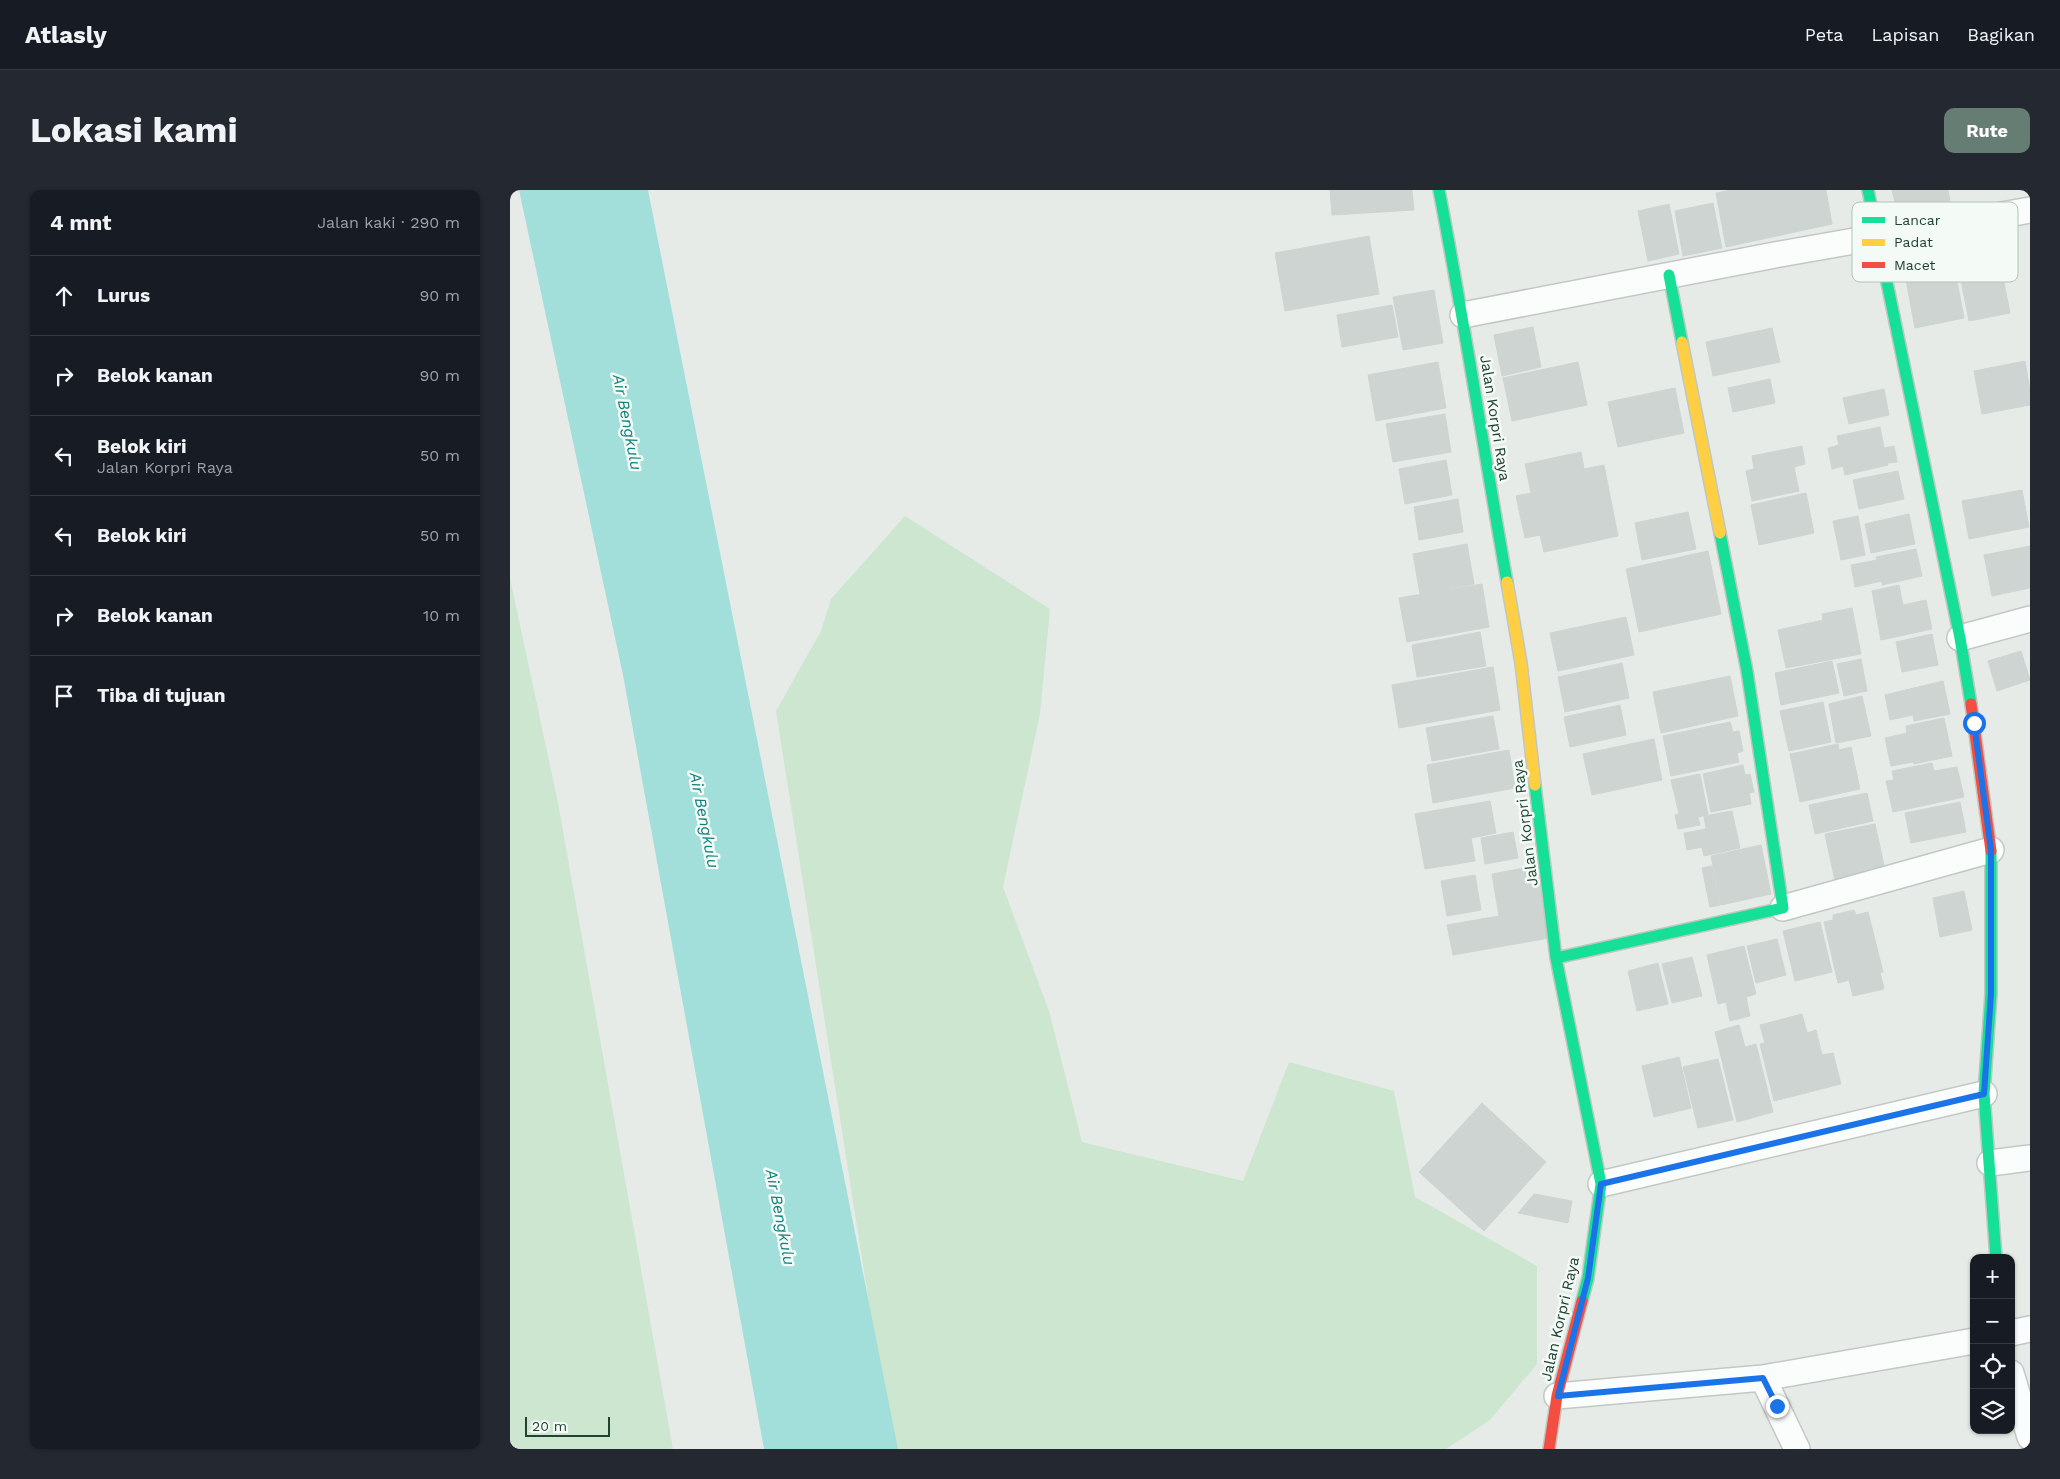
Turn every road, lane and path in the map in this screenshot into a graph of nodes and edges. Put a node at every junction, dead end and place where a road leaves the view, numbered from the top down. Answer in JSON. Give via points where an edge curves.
{"nodes":[{"id":1,"x":1440,"y":190,"type":"edge"},
{"id":2,"x":1852,"y":242,"type":"edge"},
{"id":3,"x":1669,"y":275,"type":"junction"},
{"id":4,"x":1886,"y":282,"type":"edge"},
{"id":5,"x":1463,"y":314,"type":"junction"},
{"id":6,"x":2030,"y":619,"type":"edge"},
{"id":7,"x":1960,"y":638,"type":"junction"},
{"id":8,"x":1991,"y":850,"type":"junction"},
{"id":9,"x":1783,"y":908,"type":"junction"},
{"id":10,"x":1556,"y":958,"type":"junction"},
{"id":11,"x":1984,"y":1094,"type":"junction"},
{"id":12,"x":2030,"y":1158,"type":"edge"},
{"id":13,"x":1990,"y":1163,"type":"junction"},
{"id":14,"x":1601,"y":1184,"type":"junction"},
{"id":15,"x":1996,"y":1254,"type":"edge"},
{"id":16,"x":2030,"y":1329,"type":"edge"},
{"id":17,"x":2015,"y":1333,"type":"edge"},
{"id":18,"x":1970,"y":1342,"type":"edge"},
{"id":19,"x":1763,"y":1378,"type":"junction"},
{"id":20,"x":2015,"y":1385,"type":"edge"},
{"id":21,"x":1558,"y":1396,"type":"junction"},
{"id":22,"x":2029,"y":1429,"type":"edge"},
{"id":23,"x":1549,"y":1449,"type":"edge"},
{"id":24,"x":1797,"y":1449,"type":"edge"}],
"edges":[{"from":1,"to":5,"type":"street","name":"Jalan Korpri Raya"},
{"from":2,"to":3,"type":"street"},
{"from":3,"to":5,"type":"street"},
{"from":3,"to":9,"type":"street","via":[[1747,671]]},
{"from":4,"to":7,"type":"street"},
{"from":5,"to":10,"type":"street","name":"Jalan Korpri Raya","via":[[1521,663]]},
{"from":6,"to":7,"type":"street"},
{"from":7,"to":8,"type":"street"},
{"from":8,"to":9,"type":"street"},
{"from":8,"to":11,"type":"street","via":[[1991,994]]},
{"from":9,"to":10,"type":"street"},
{"from":10,"to":14,"type":"street","name":"Jalan Korpri Raya"},
{"from":11,"to":13,"type":"street"},
{"from":11,"to":14,"type":"street"},
{"from":12,"to":13,"type":"street"},
{"from":13,"to":15,"type":"street"},
{"from":14,"to":21,"type":"street","name":"Jalan Korpri Raya","via":[[1588,1278]]},
{"from":16,"to":17,"type":"street"},
{"from":18,"to":19,"type":"street"},
{"from":19,"to":21,"type":"street"},
{"from":19,"to":24,"type":"street"},
{"from":20,"to":22,"type":"street"},
{"from":21,"to":23,"type":"street","name":"Jalan Korpri Raya"}]}
